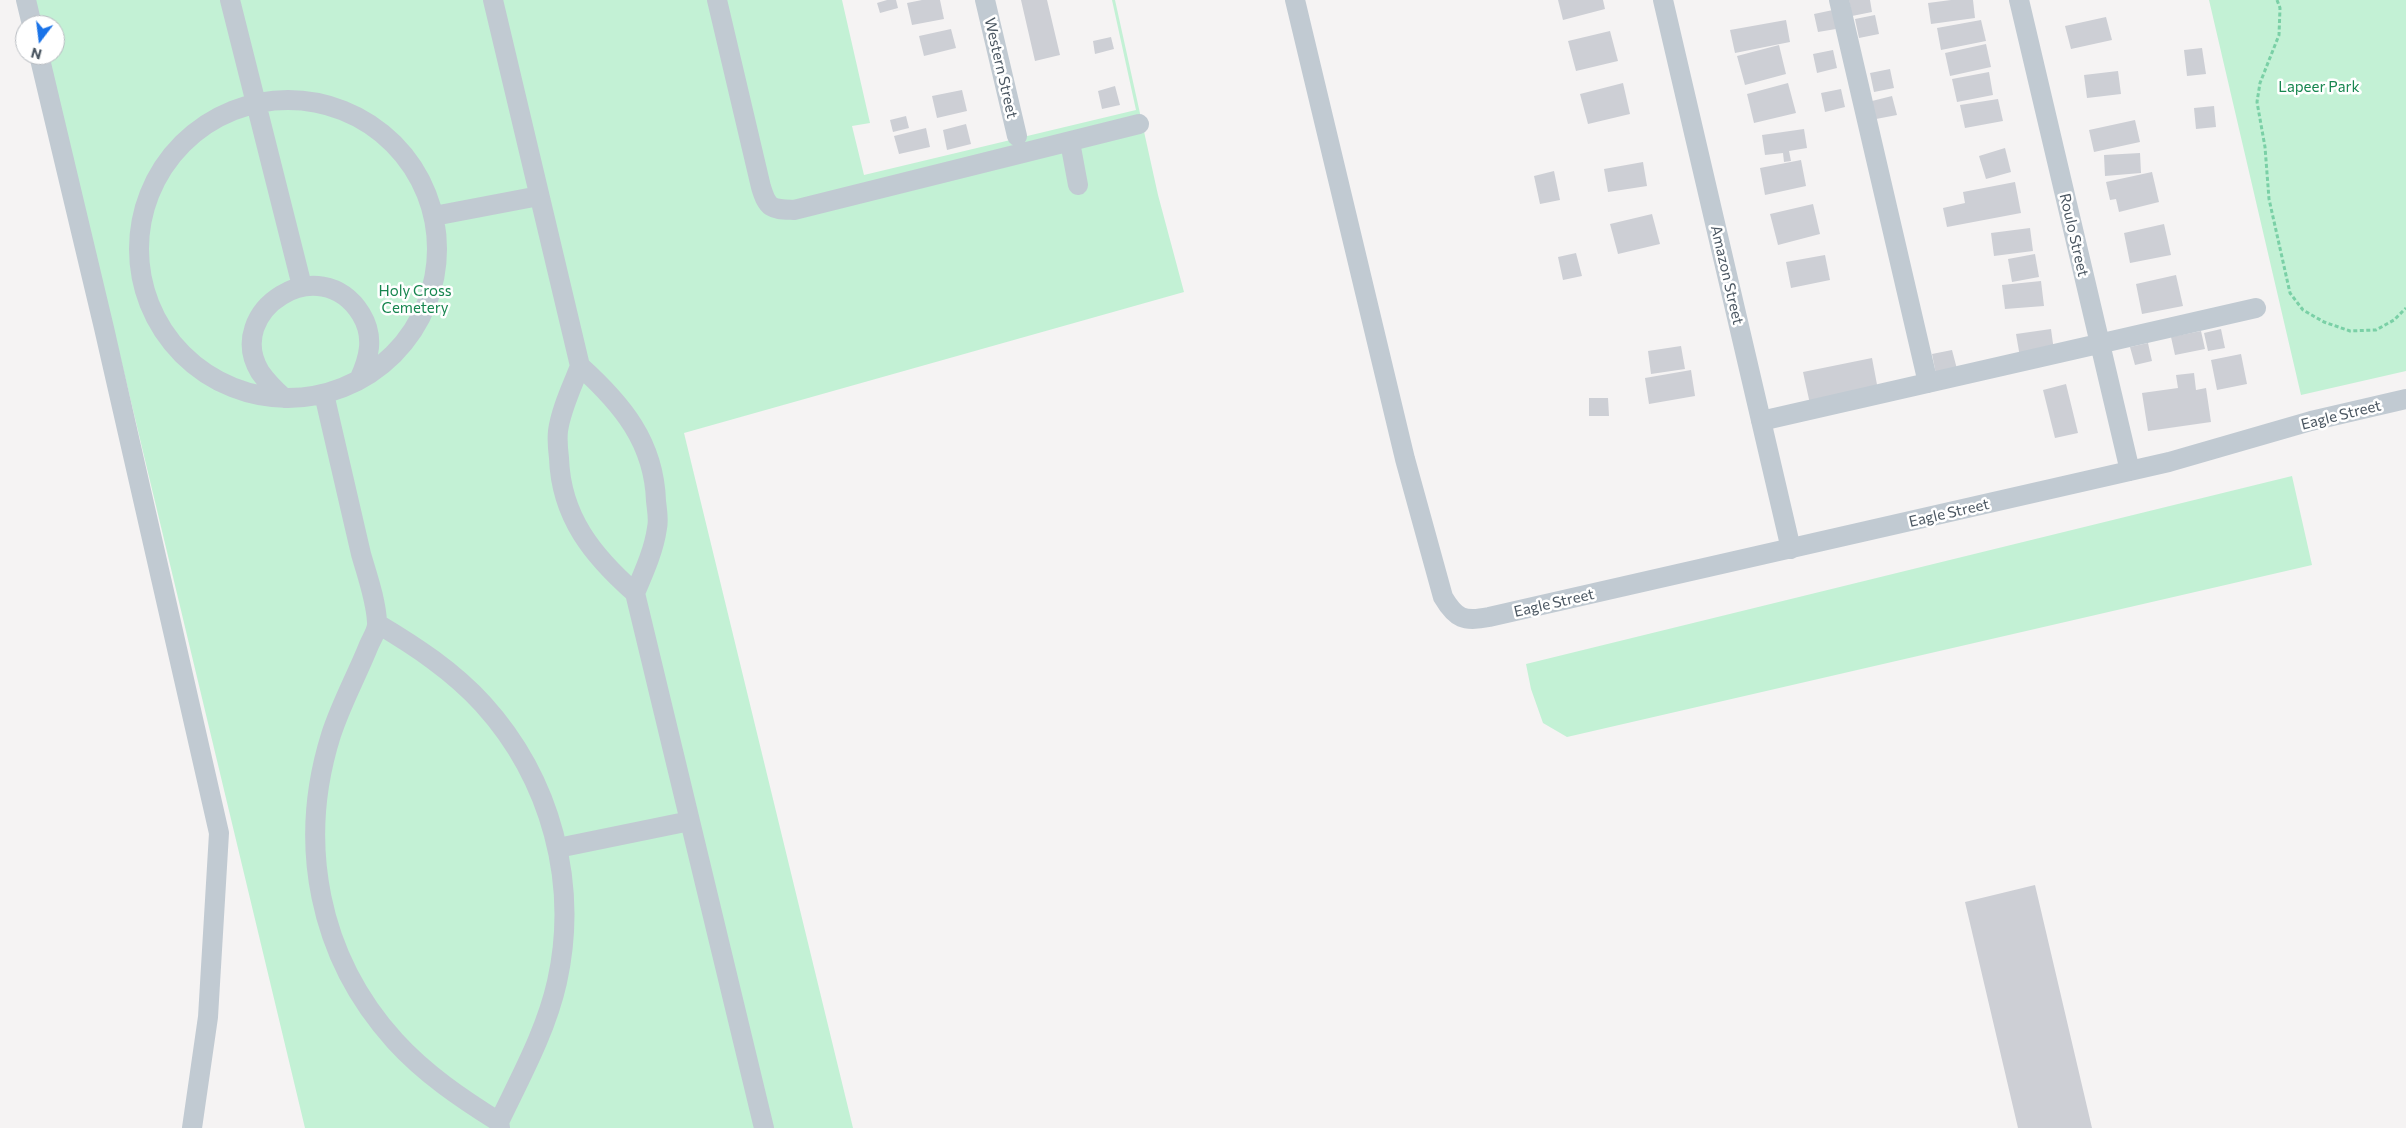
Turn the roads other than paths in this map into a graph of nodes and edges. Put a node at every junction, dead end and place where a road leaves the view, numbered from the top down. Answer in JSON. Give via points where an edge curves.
{"nodes":[{"id":1,"x":26,"y":0,"type":"edge"},
{"id":2,"x":230,"y":0,"type":"edge"},
{"id":3,"x":493,"y":0,"type":"edge"},
{"id":4,"x":717,"y":0,"type":"edge"},
{"id":5,"x":985,"y":0,"type":"edge"},
{"id":6,"x":1295,"y":0,"type":"edge"},
{"id":7,"x":1663,"y":0,"type":"edge"},
{"id":8,"x":1838,"y":0,"type":"edge"},
{"id":9,"x":2019,"y":0,"type":"edge"},
{"id":10,"x":30,"y":15,"type":"edge"},
{"id":11,"x":41,"y":65,"type":"edge"},
{"id":12,"x":254,"y":103,"type":"junction"},
{"id":13,"x":1139,"y":124,"type":"dead end"},
{"id":14,"x":1017,"y":136,"type":"dead end"},
{"id":15,"x":1070,"y":142,"type":"junction"},
{"id":16,"x":1078,"y":185,"type":"dead end"},
{"id":17,"x":539,"y":196,"type":"junction"},
{"id":18,"x":434,"y":216,"type":"junction"},
{"id":19,"x":302,"y":286,"type":"junction"},
{"id":20,"x":2256,"y":308,"type":"dead end"},
{"id":21,"x":2100,"y":344,"type":"junction"},
{"id":22,"x":580,"y":366,"type":"junction"},
{"id":23,"x":359,"y":380,"type":"junction"},
{"id":24,"x":1928,"y":383,"type":"junction"},
{"id":25,"x":324,"y":394,"type":"junction"},
{"id":26,"x":284,"y":398,"type":"junction"},
{"id":27,"x":2406,"y":399,"type":"edge"},
{"id":28,"x":1761,"y":421,"type":"junction"},
{"id":29,"x":2130,"y":471,"type":"junction"},
{"id":30,"x":1791,"y":549,"type":"junction"},
{"id":31,"x":635,"y":593,"type":"junction"},
{"id":32,"x":378,"y":624,"type":"junction"},
{"id":33,"x":690,"y":821,"type":"junction"},
{"id":34,"x":558,"y":848,"type":"junction"},
{"id":35,"x":500,"y":1125,"type":"edge"},
{"id":36,"x":192,"y":1128,"type":"edge"},
{"id":37,"x":764,"y":1128,"type":"edge"}],
"edges":[{"from":1,"to":10,"type":"street"},
{"from":2,"to":12,"type":"street"},
{"from":3,"to":17,"type":"street"},
{"from":4,"to":15,"type":"street","via":[[761,187],[766,203],[775,209],[794,210]]},
{"from":5,"to":14,"type":"street","name":"Western Street"},
{"from":6,"to":30,"type":"street","name":"Eagle Street","via":[[1405,459],[1443,597],[1450,610],[1460,618],[1473,621]]},
{"from":7,"to":28,"type":"street","name":"Amazon Street"},
{"from":8,"to":24,"type":"street"},
{"from":9,"to":21,"type":"street","name":"Roulo Street"},
{"from":11,"to":36,"type":"street","via":[[219,833],[208,1017]]},
{"from":12,"to":18,"type":"street","via":[[301,100],[347,111],[386,136],[417,172]]},
{"from":12,"to":19,"type":"street"},
{"from":12,"to":26,"type":"street","via":[[216,117],[183,141],[168,160],[158,173],[142,211],[138,251],[147,299],[161,329],[188,360],[222,383],[260,396]]},
{"from":13,"to":15,"type":"street"},
{"from":15,"to":16,"type":"street"},
{"from":17,"to":18,"type":"street"},
{"from":17,"to":22,"type":"street"},
{"from":18,"to":23,"type":"street","via":[[438,257],[430,298],[411,334],[383,364]]},
{"from":19,"to":23,"type":"street","via":[[321,286],[340,293],[355,305],[366,322],[370,341],[368,360]]},
{"from":19,"to":26,"type":"street","via":[[284,292],[270,303],[259,318],[254,335],[254,353],[260,371]]},
{"from":20,"to":21,"type":"street"},
{"from":21,"to":24,"type":"street"},
{"from":21,"to":29,"type":"street","name":"Roulo Street"},
{"from":22,"to":31,"type":"street","via":[[558,432],[559,469],[567,508],[606,567]]},
{"from":22,"to":31,"type":"street","via":[[609,392],[648,452],[656,491],[658,527]]},
{"from":23,"to":25,"type":"street"},
{"from":24,"to":28,"type":"street"},
{"from":25,"to":26,"type":"street"},
{"from":25,"to":32,"type":"street"},
{"from":27,"to":29,"type":"street","name":"Eagle Street","via":[[2311,421]]},
{"from":28,"to":30,"type":"street","name":"Amazon Street"},
{"from":29,"to":30,"type":"street","name":"Eagle Street"},
{"from":31,"to":33,"type":"street"},
{"from":32,"to":34,"type":"street","via":[[444,669],[489,711],[513,742],[536,784]]},
{"from":32,"to":35,"type":"street","via":[[337,714],[322,764],[315,817],[316,870],[325,916],[343,962],[366,1004],[396,1042],[441,1082]]},
{"from":33,"to":34,"type":"street"},
{"from":33,"to":37,"type":"street"},
{"from":34,"to":35,"type":"street","via":[[563,875],[564,928],[557,981],[542,1031]]}]}
